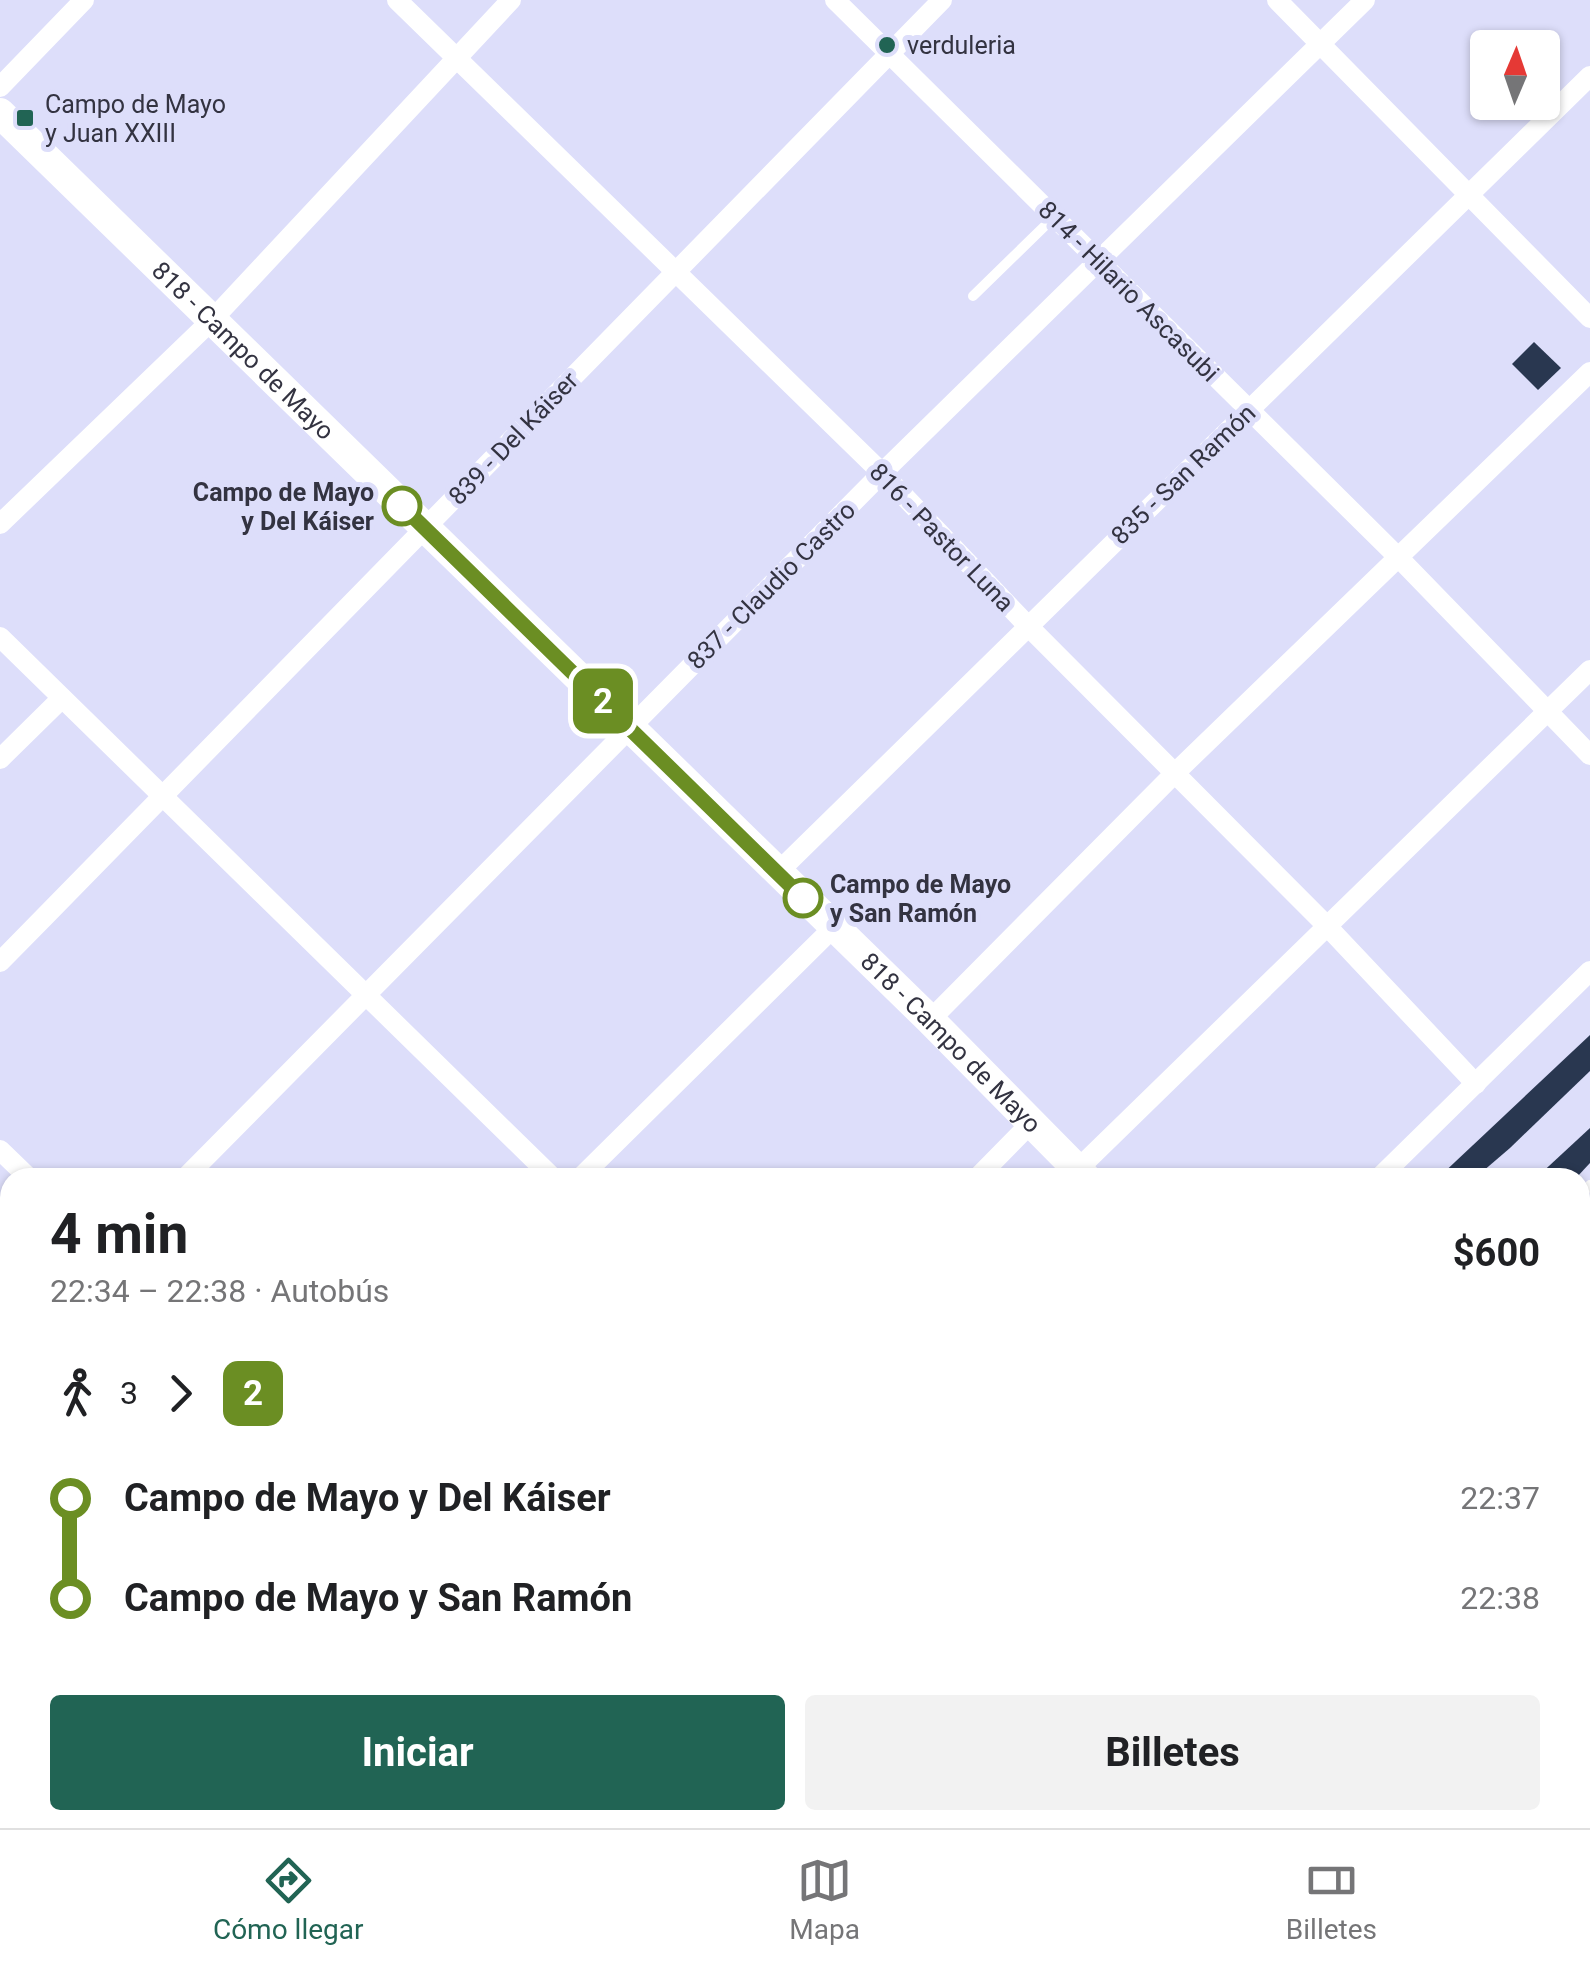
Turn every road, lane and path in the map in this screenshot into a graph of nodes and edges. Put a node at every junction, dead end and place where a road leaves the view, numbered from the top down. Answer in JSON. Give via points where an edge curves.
{"nodes":[{"id":1,"x":84,"y":0,"type":"edge"},
{"id":2,"x":397,"y":0,"type":"edge"},
{"id":3,"x":511,"y":0,"type":"edge"},
{"id":4,"x":835,"y":0,"type":"edge"},
{"id":5,"x":942,"y":0,"type":"edge"},
{"id":6,"x":1277,"y":0,"type":"edge"},
{"id":7,"x":1365,"y":0,"type":"edge"},
{"id":8,"x":1321,"y":44,"type":"junction"},
{"id":9,"x":889,"y":54,"type":"junction"},
{"id":10,"x":455,"y":58,"type":"junction"},
{"id":11,"x":1590,"y":76,"type":"edge"},
{"id":12,"x":0,"y":87,"type":"edge"},
{"id":13,"x":0,"y":112,"type":"edge"},
{"id":14,"x":1469,"y":196,"type":"junction"},
{"id":15,"x":1055,"y":217,"type":"junction"},
{"id":16,"x":1100,"y":261,"type":"junction"},
{"id":17,"x":674,"y":269,"type":"junction"},
{"id":18,"x":973,"y":296,"type":"dead end"},
{"id":19,"x":1590,"y":318,"type":"edge"},
{"id":20,"x":212,"y":320,"type":"junction"},
{"id":21,"x":1590,"y":372,"type":"edge"},
{"id":22,"x":1248,"y":411,"type":"junction"},
{"id":23,"x":882,"y":474,"type":"junction"},
{"id":24,"x":0,"y":524,"type":"edge"},
{"id":25,"x":426,"y":529,"type":"junction"},
{"id":26,"x":1399,"y":558,"type":"junction"},
{"id":27,"x":1027,"y":625,"type":"junction"},
{"id":28,"x":0,"y":637,"type":"edge"},
{"id":29,"x":1590,"y":670,"type":"edge"},
{"id":30,"x":62,"y":698,"type":"junction"},
{"id":31,"x":1548,"y":712,"type":"junction"},
{"id":32,"x":629,"y":727,"type":"junction"},
{"id":33,"x":1590,"y":755,"type":"edge"},
{"id":34,"x":0,"y":759,"type":"edge"},
{"id":35,"x":1174,"y":773,"type":"junction"},
{"id":36,"x":163,"y":796,"type":"junction"},
{"id":37,"x":776,"y":873,"type":"junction"},
{"id":38,"x":1326,"y":925,"type":"junction"},
{"id":39,"x":834,"y":927,"type":"junction"},
{"id":40,"x":0,"y":962,"type":"edge"},
{"id":41,"x":1590,"y":972,"type":"edge"},
{"id":42,"x":366,"y":996,"type":"junction"},
{"id":43,"x":930,"y":1020,"type":"junction"},
{"id":44,"x":1476,"y":1084,"type":"junction"},
{"id":45,"x":1031,"y":1123,"type":"junction"},
{"id":46,"x":0,"y":1150,"type":"edge"},
{"id":47,"x":19,"y":1168,"type":"edge"},
{"id":48,"x":194,"y":1168,"type":"edge"},
{"id":49,"x":542,"y":1168,"type":"edge"},
{"id":50,"x":590,"y":1168,"type":"edge"},
{"id":51,"x":987,"y":1168,"type":"edge"},
{"id":52,"x":1076,"y":1168,"type":"edge"},
{"id":53,"x":1088,"y":1168,"type":"edge"},
{"id":54,"x":1389,"y":1168,"type":"edge"}],
"edges":[{"from":1,"to":12,"type":"street"},
{"from":2,"to":10,"type":"street","name":"816 - Pastor Luna"},
{"from":3,"to":10,"type":"street"},
{"from":4,"to":9,"type":"street","name":"814 - Hilario Ascasubi"},
{"from":5,"to":9,"type":"street","name":"839 - Del Káiser"},
{"from":6,"to":8,"type":"street"},
{"from":7,"to":8,"type":"street","name":"837 - Claudio Castro"},
{"from":8,"to":14,"type":"street"},
{"from":8,"to":16,"type":"street","name":"837 - Claudio Castro"},
{"from":9,"to":15,"type":"street","name":"814 - Hilario Ascasubi"},
{"from":9,"to":17,"type":"street","name":"839 - Del Káiser"},
{"from":10,"to":17,"type":"street","name":"816 - Pastor Luna"},
{"from":10,"to":20,"type":"street"},
{"from":11,"to":14,"type":"street","name":"835 - San Ramón"},
{"from":13,"to":20,"type":"street","name":"818 - Campo de Mayo"},
{"from":14,"to":19,"type":"street"},
{"from":14,"to":22,"type":"street","name":"835 - San Ramón"},
{"from":15,"to":16,"type":"street","name":"814 - Hilario Ascasubi"},
{"from":15,"to":18,"type":"lane"},
{"from":16,"to":22,"type":"street","name":"814 - Hilario Ascasubi"},
{"from":16,"to":23,"type":"street","name":"837 - Claudio Castro"},
{"from":17,"to":23,"type":"street","name":"816 - Pastor Luna"},
{"from":17,"to":25,"type":"street","name":"839 - Del Káiser"},
{"from":20,"to":24,"type":"street"},
{"from":20,"to":25,"type":"street","name":"818 - Campo de Mayo"},
{"from":21,"to":26,"type":"street"},
{"from":22,"to":26,"type":"street","name":"814 - Hilario Ascasubi"},
{"from":22,"to":27,"type":"street","name":"835 - San Ramón"},
{"from":23,"to":27,"type":"street","name":"816 - Pastor Luna"},
{"from":23,"to":32,"type":"street","name":"837 - Claudio Castro"},
{"from":25,"to":32,"type":"street","name":"818 - Campo de Mayo"},
{"from":25,"to":36,"type":"street","name":"839 - Del Káiser"},
{"from":26,"to":31,"type":"street","name":"814 - Hilario Ascasubi"},
{"from":26,"to":35,"type":"street"},
{"from":27,"to":35,"type":"street","name":"816 - Pastor Luna"},
{"from":27,"to":37,"type":"street","name":"835 - San Ramón"},
{"from":28,"to":30,"type":"street"},
{"from":29,"to":31,"type":"street"},
{"from":30,"to":34,"type":"street"},
{"from":30,"to":36,"type":"street"},
{"from":31,"to":33,"type":"street","name":"814 - Hilario Ascasubi"},
{"from":31,"to":38,"type":"street"},
{"from":32,"to":37,"type":"street","name":"818 - Campo de Mayo"},
{"from":32,"to":42,"type":"street","name":"837 - Claudio Castro"},
{"from":35,"to":38,"type":"street","name":"816 - Pastor Luna"},
{"from":35,"to":43,"type":"street"},
{"from":36,"to":40,"type":"street","name":"839 - Del Káiser"},
{"from":36,"to":42,"type":"street"},
{"from":37,"to":39,"type":"street","name":"818 - Campo de Mayo"},
{"from":38,"to":44,"type":"street","name":"816 - Pastor Luna"},
{"from":38,"to":53,"type":"street"},
{"from":39,"to":43,"type":"street","name":"818 - Campo de Mayo"},
{"from":39,"to":50,"type":"street"},
{"from":41,"to":44,"type":"street"},
{"from":42,"to":48,"type":"street","name":"837 - Claudio Castro"},
{"from":42,"to":49,"type":"street"},
{"from":43,"to":45,"type":"street","name":"818 - Campo de Mayo"},
{"from":44,"to":54,"type":"street"},
{"from":45,"to":51,"type":"street"},
{"from":45,"to":52,"type":"street","name":"818 - Campo de Mayo"},
{"from":46,"to":47,"type":"street"}]}
